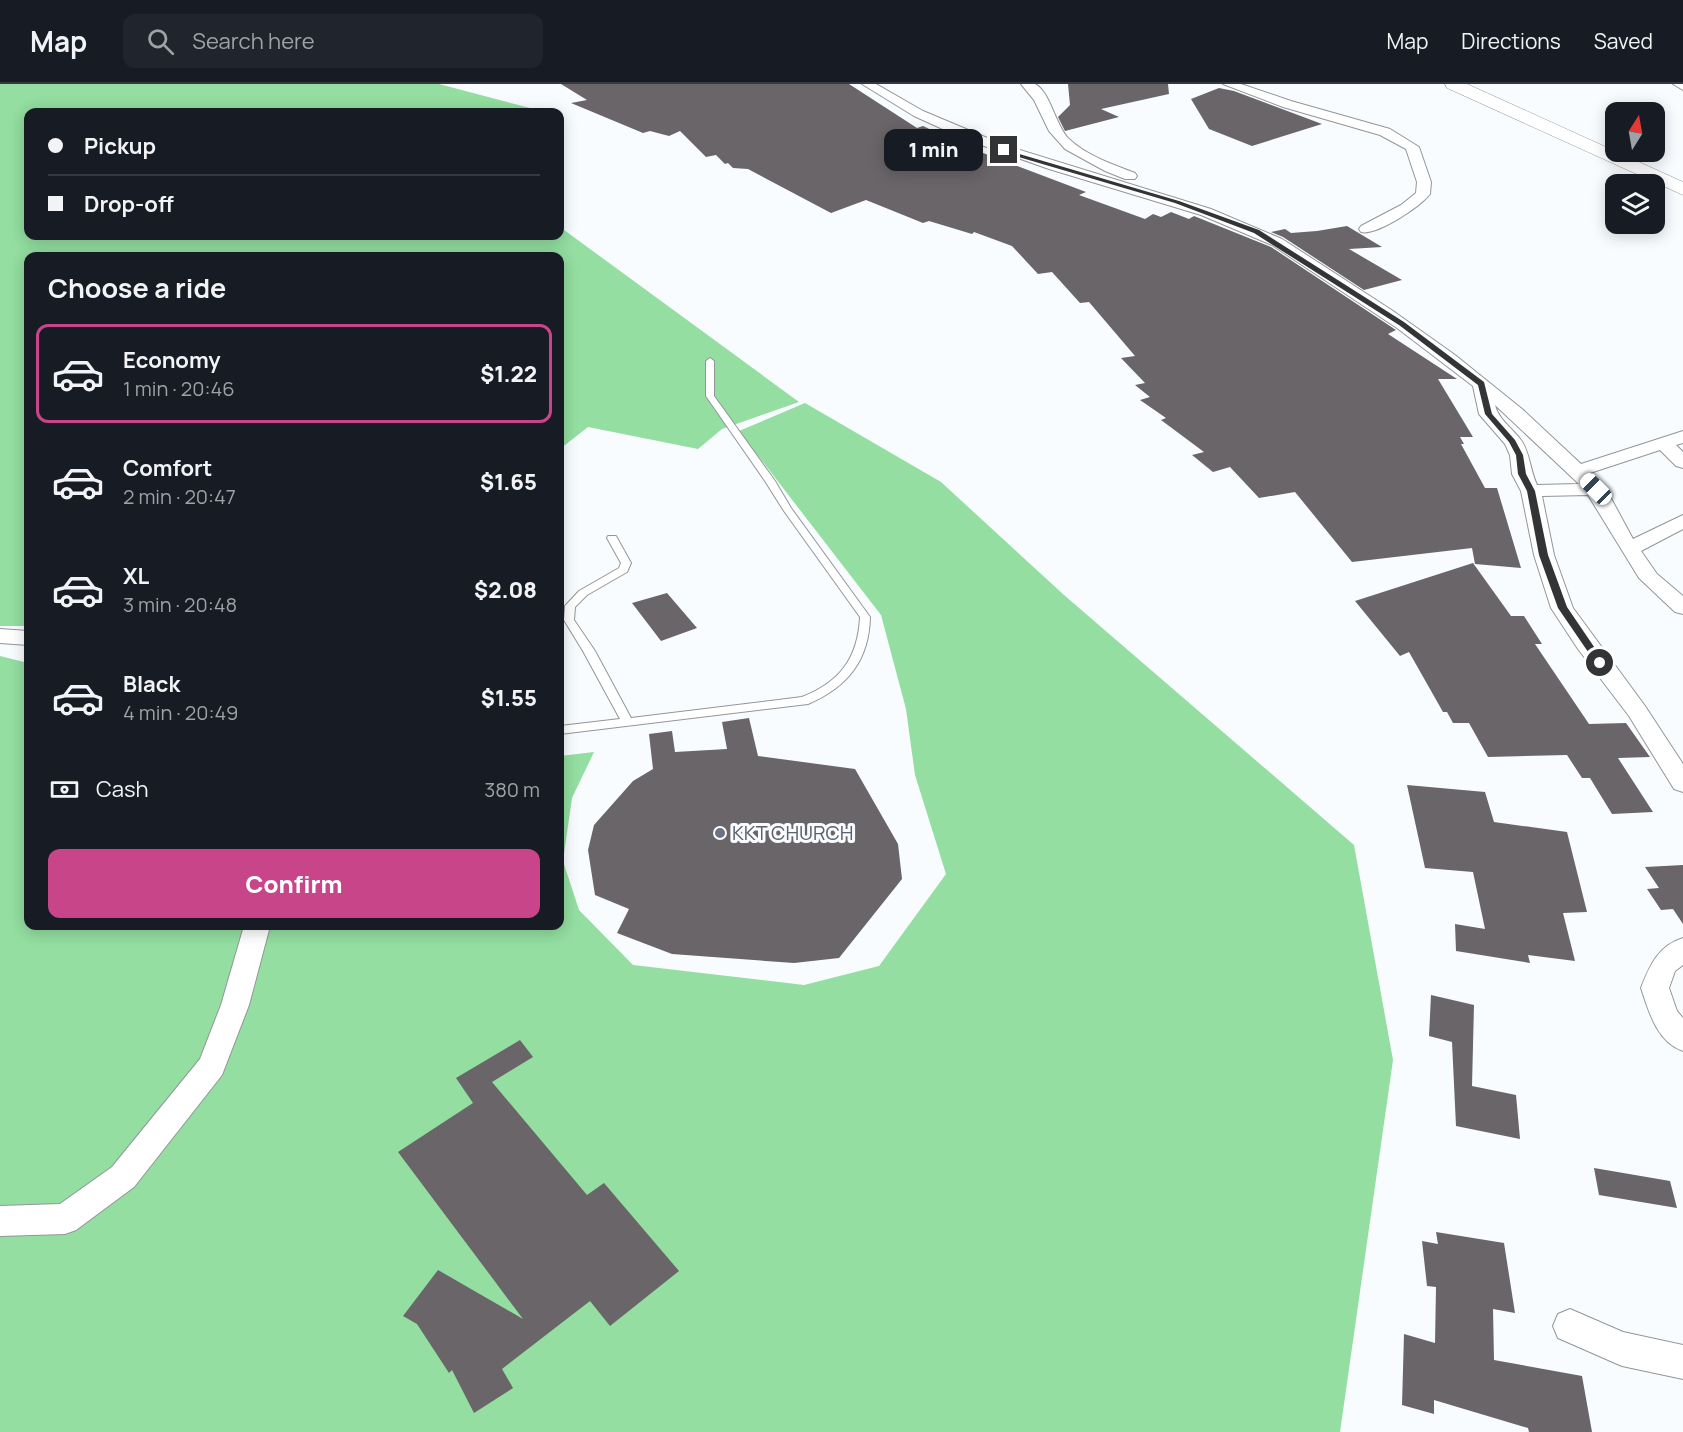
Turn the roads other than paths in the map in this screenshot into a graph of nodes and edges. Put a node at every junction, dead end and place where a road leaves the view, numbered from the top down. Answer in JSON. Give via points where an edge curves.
{"nodes":[{"id":1,"x":868,"y":84,"type":"edge"},
{"id":2,"x":1027,"y":84,"type":"edge"},
{"id":3,"x":1229,"y":84,"type":"edge"},
{"id":4,"x":1453,"y":84,"type":"edge"},
{"id":5,"x":1679,"y":84,"type":"edge"},
{"id":6,"x":1683,"y":86,"type":"edge"},
{"id":7,"x":1683,"y":189,"type":"edge"},
{"id":8,"x":1177,"y":202,"type":"junction"},
{"id":9,"x":1366,"y":229,"type":"dead end"},
{"id":10,"x":710,"y":361,"type":"dead end"},
{"id":11,"x":1481,"y":384,"type":"junction"},
{"id":12,"x":1683,"y":437,"type":"edge"},
{"id":13,"x":1664,"y":444,"type":"junction"},
{"id":14,"x":1683,"y":462,"type":"edge"},
{"id":15,"x":1578,"y":471,"type":"junction"},
{"id":16,"x":1596,"y":489,"type":"junction"},
{"id":17,"x":1531,"y":491,"type":"junction"},
{"id":18,"x":1683,"y":521,"type":"edge"},
{"id":19,"x":612,"y":538,"type":"dead end"},
{"id":20,"x":1629,"y":549,"type":"junction"},
{"id":21,"x":1683,"y":607,"type":"edge"},
{"id":22,"x":0,"y":636,"type":"edge"},
{"id":23,"x":24,"y":638,"type":"edge"},
{"id":24,"x":627,"y":722,"type":"junction"},
{"id":25,"x":564,"y":730,"type":"edge"},
{"id":26,"x":1674,"y":756,"type":"edge"},
{"id":27,"x":1683,"y":783,"type":"edge"},
{"id":28,"x":256,"y":930,"type":"edge"},
{"id":29,"x":1683,"y":949,"type":"edge"},
{"id":30,"x":1683,"y":1039,"type":"edge"},
{"id":31,"x":0,"y":1221,"type":"edge"},
{"id":32,"x":1570,"y":1326,"type":"dead end"},
{"id":33,"x":1683,"y":1362,"type":"edge"}],
"edges":[{"from":1,"to":8,"type":"street","via":[[911,109],[1004,150]]},
{"from":2,"to":8,"type":"street","via":[[1039,95],[1064,142]]},
{"from":3,"to":9,"type":"street","via":[[1385,132],[1412,147],[1424,182],[1423,194],[1406,208]]},
{"from":4,"to":7,"type":"main road"},
{"from":5,"to":6,"type":"street"},
{"from":8,"to":11,"type":"street","via":[[1277,242],[1402,324]]},
{"from":10,"to":24,"type":"lane","via":[[710,396],[865,617],[866,634],[854,664],[817,697]]},
{"from":11,"to":15,"type":"street"},
{"from":11,"to":17,"type":"street","via":[[1488,414],[1513,442]]},
{"from":12,"to":13,"type":"street"},
{"from":13,"to":14,"type":"street"},
{"from":13,"to":15,"type":"street"},
{"from":15,"to":16,"type":"street"},
{"from":16,"to":17,"type":"street"},
{"from":16,"to":20,"type":"street"},
{"from":17,"to":26,"type":"street","via":[[1544,555],[1562,608]]},
{"from":18,"to":20,"type":"street"},
{"from":19,"to":24,"type":"lane","via":[[626,563],[623,570],[583,593],[570,606],[569,620]]},
{"from":20,"to":21,"type":"street","via":[[1647,576]]},
{"from":22,"to":23,"type":"street"},
{"from":24,"to":25,"type":"lane"},
{"from":26,"to":27,"type":"street"},
{"from":28,"to":31,"type":"street","via":[[235,1005],[212,1066],[123,1177],[65,1219]]},
{"from":29,"to":30,"type":"street","via":[[1664,965],[1655,988],[1665,1017]]},
{"from":32,"to":33,"type":"street","via":[[1622,1349]]}]}
